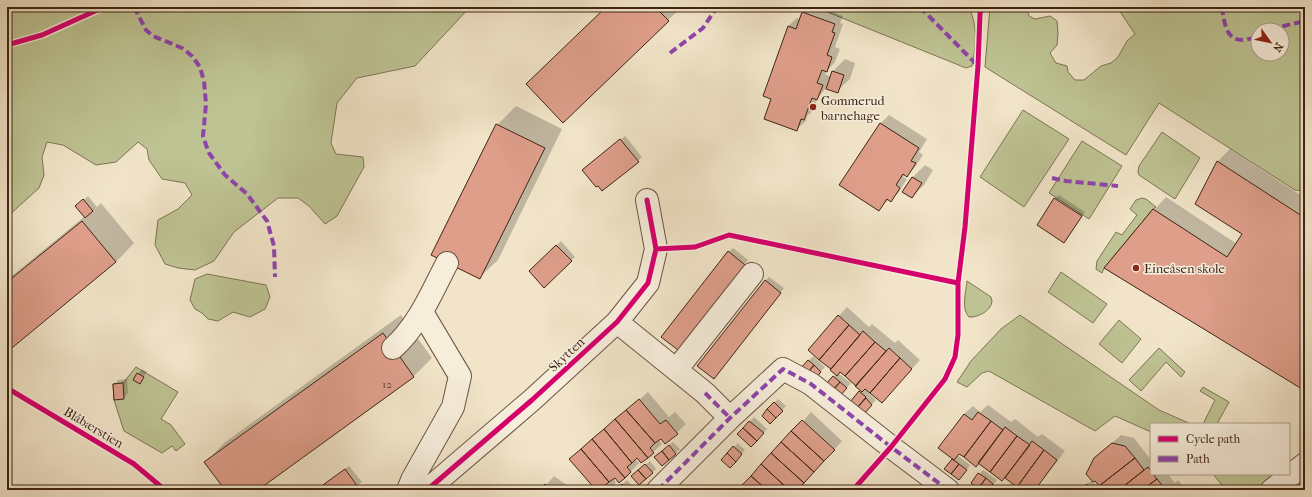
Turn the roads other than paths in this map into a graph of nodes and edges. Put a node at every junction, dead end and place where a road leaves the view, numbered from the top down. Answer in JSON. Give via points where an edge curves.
{"nodes":[{"id":1,"x":646,"y":200,"type":"dead end"},
{"id":2,"x":447,"y":263,"type":"dead end"},
{"id":3,"x":752,"y":274,"type":"dead end"},
{"id":4,"x":422,"y":312,"type":"junction"},
{"id":5,"x":617,"y":322,"type":"junction"},
{"id":6,"x":393,"y":348,"type":"dead end"},
{"id":7,"x":676,"y":369,"type":"junction"},
{"id":8,"x":730,"y":418,"type":"junction"},
{"id":9,"x":1305,"y":464,"type":"edge"},
{"id":10,"x":408,"y":490,"type":"edge"},
{"id":11,"x":427,"y":490,"type":"edge"},
{"id":12,"x":658,"y":490,"type":"edge"},
{"id":13,"x":948,"y":490,"type":"edge"},
{"id":14,"x":1272,"y":490,"type":"edge"}],
"edges":[{"from":1,"to":5,"type":"street","name":"Skytten","via":[[656,249],[648,283]]},
{"from":2,"to":4,"type":"street"},
{"from":3,"to":7,"type":"street"},
{"from":4,"to":6,"type":"street"},
{"from":4,"to":10,"type":"street","via":[[460,376],[453,407]]},
{"from":5,"to":7,"type":"street"},
{"from":5,"to":11,"type":"street","name":"Skytten","via":[[532,400]]},
{"from":7,"to":8,"type":"street"},
{"from":8,"to":12,"type":"street"},
{"from":8,"to":13,"type":"street","via":[[783,368],[811,384]]},
{"from":9,"to":14,"type":"street"}]}
